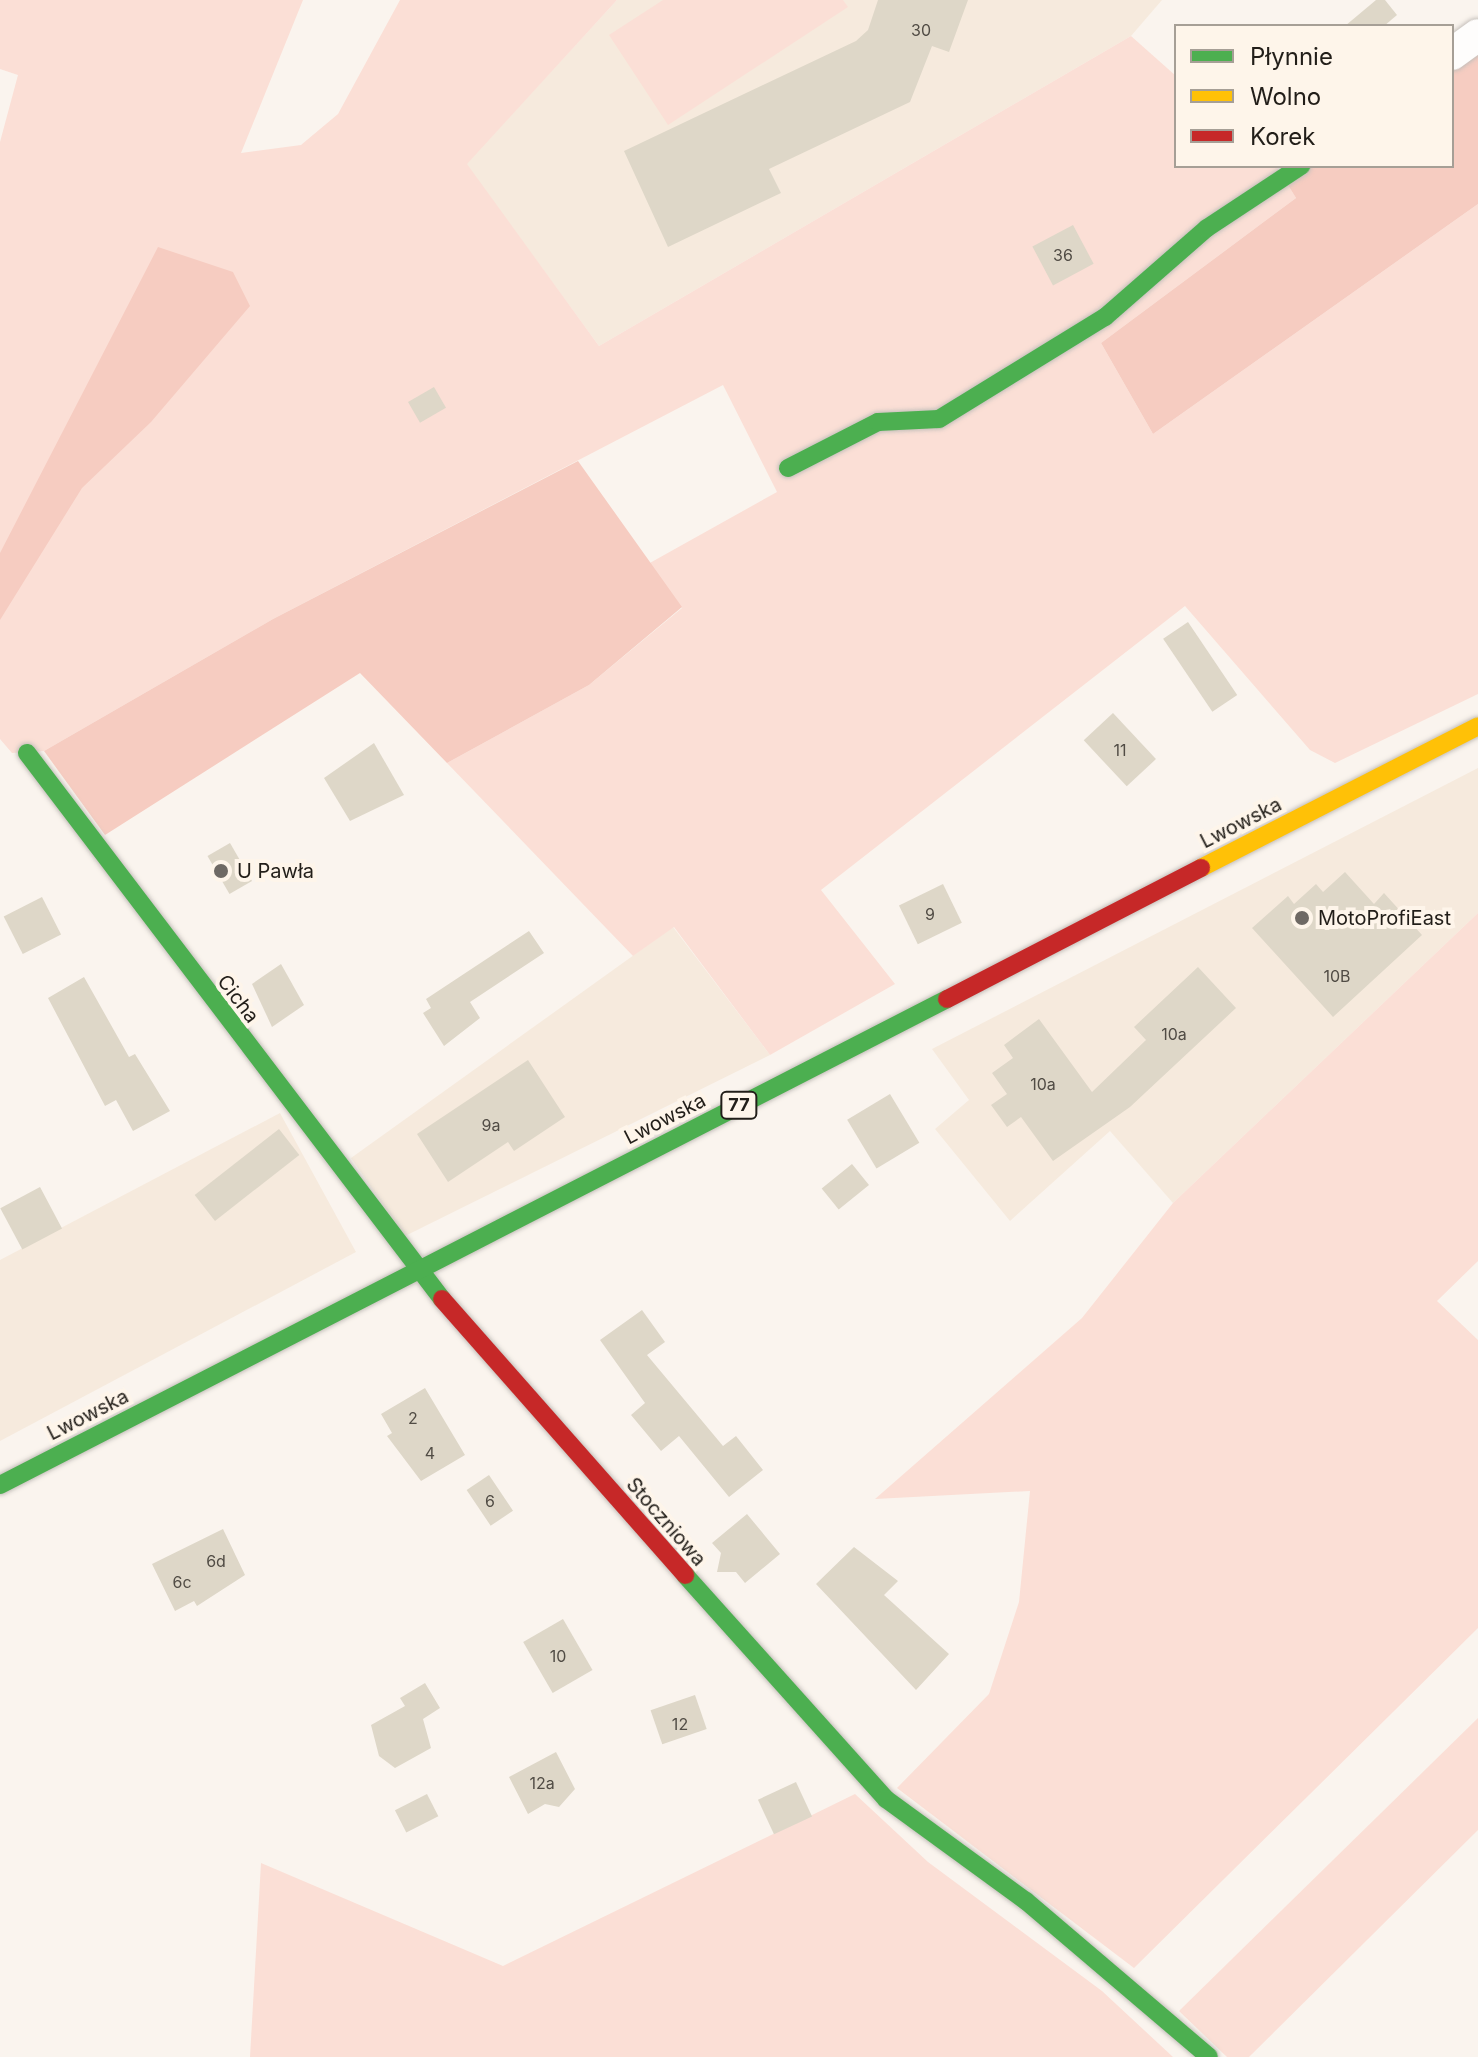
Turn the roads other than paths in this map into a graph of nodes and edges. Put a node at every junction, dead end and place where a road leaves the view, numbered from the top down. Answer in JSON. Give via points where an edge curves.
{"nodes":[{"id":1,"x":1478,"y":35,"type":"edge"},
{"id":2,"x":1454,"y":53,"type":"edge"},
{"id":3,"x":1298,"y":168,"type":"edge"},
{"id":4,"x":788,"y":468,"type":"dead end"},
{"id":5,"x":1478,"y":726,"type":"edge"},
{"id":6,"x":27,"y":753,"type":"dead end"},
{"id":7,"x":417,"y":1270,"type":"junction"},
{"id":8,"x":0,"y":1485,"type":"edge"},
{"id":9,"x":1209,"y":2057,"type":"edge"}],
"edges":[{"from":1,"to":2,"type":"street"},
{"from":3,"to":4,"type":"street","via":[[1207,228],[1105,317],[939,419],[878,422]]},
{"from":5,"to":7,"type":"street","name":"Lwowska","number":"77"},
{"from":6,"to":7,"type":"street","name":"Cicha"},
{"from":7,"to":8,"type":"street","name":"Lwowska","number":"77"},
{"from":7,"to":9,"type":"street","name":"Stoczniowa","via":[[886,1799],[1026,1901]]}]}
